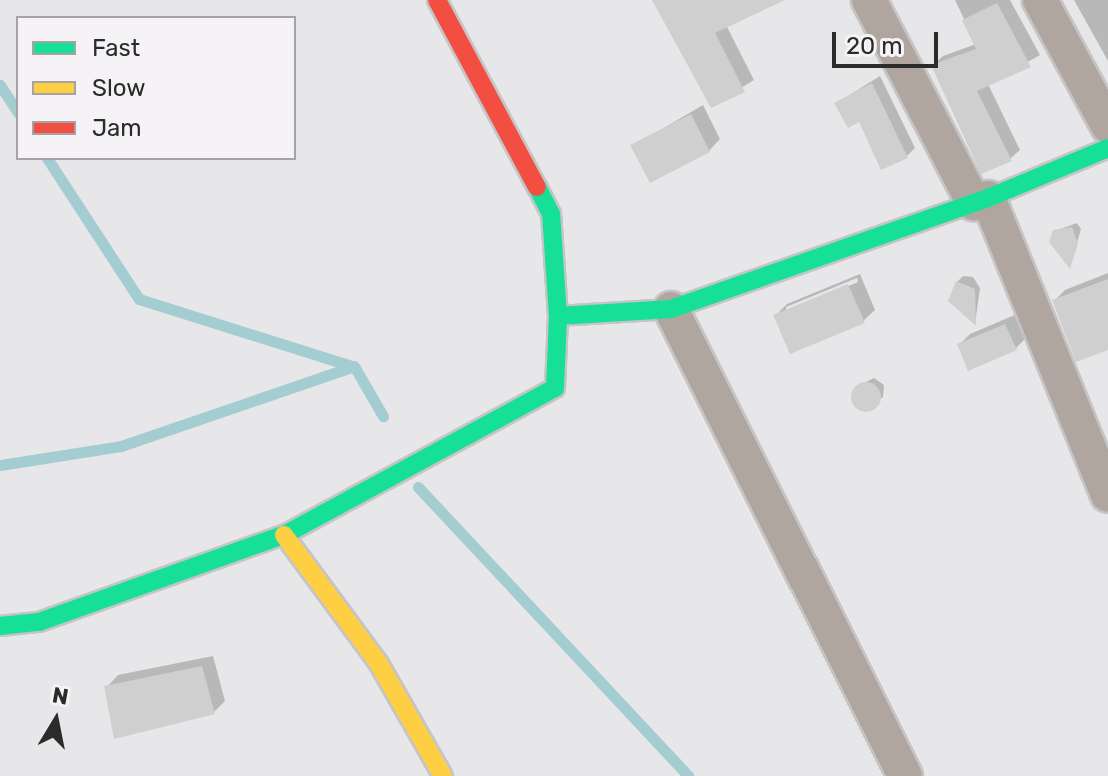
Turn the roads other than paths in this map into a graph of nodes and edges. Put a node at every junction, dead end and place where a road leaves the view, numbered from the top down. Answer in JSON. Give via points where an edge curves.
{"nodes":[{"id":1,"x":437,"y":0,"type":"edge"},
{"id":2,"x":869,"y":0,"type":"edge"},
{"id":3,"x":1040,"y":0,"type":"edge"},
{"id":4,"x":1108,"y":126,"type":"edge"},
{"id":5,"x":1108,"y":148,"type":"edge"},
{"id":6,"x":981,"y":200,"type":"junction"},
{"id":7,"x":671,"y":309,"type":"junction"},
{"id":8,"x":558,"y":316,"type":"junction"},
{"id":9,"x":1108,"y":495,"type":"edge"},
{"id":10,"x":284,"y":535,"type":"junction"},
{"id":11,"x":0,"y":626,"type":"edge"},
{"id":12,"x":443,"y":776,"type":"edge"},
{"id":13,"x":905,"y":776,"type":"edge"}],
"edges":[{"from":1,"to":8,"type":"street","via":[[551,214]]},
{"from":2,"to":6,"type":"street"},
{"from":3,"to":4,"type":"street"},
{"from":5,"to":6,"type":"street"},
{"from":6,"to":7,"type":"street"},
{"from":6,"to":9,"type":"street"},
{"from":7,"to":8,"type":"street"},
{"from":7,"to":13,"type":"street"},
{"from":8,"to":10,"type":"street","via":[[555,388]]},
{"from":10,"to":11,"type":"street","via":[[39,622]]},
{"from":10,"to":12,"type":"street","via":[[379,664]]}]}
